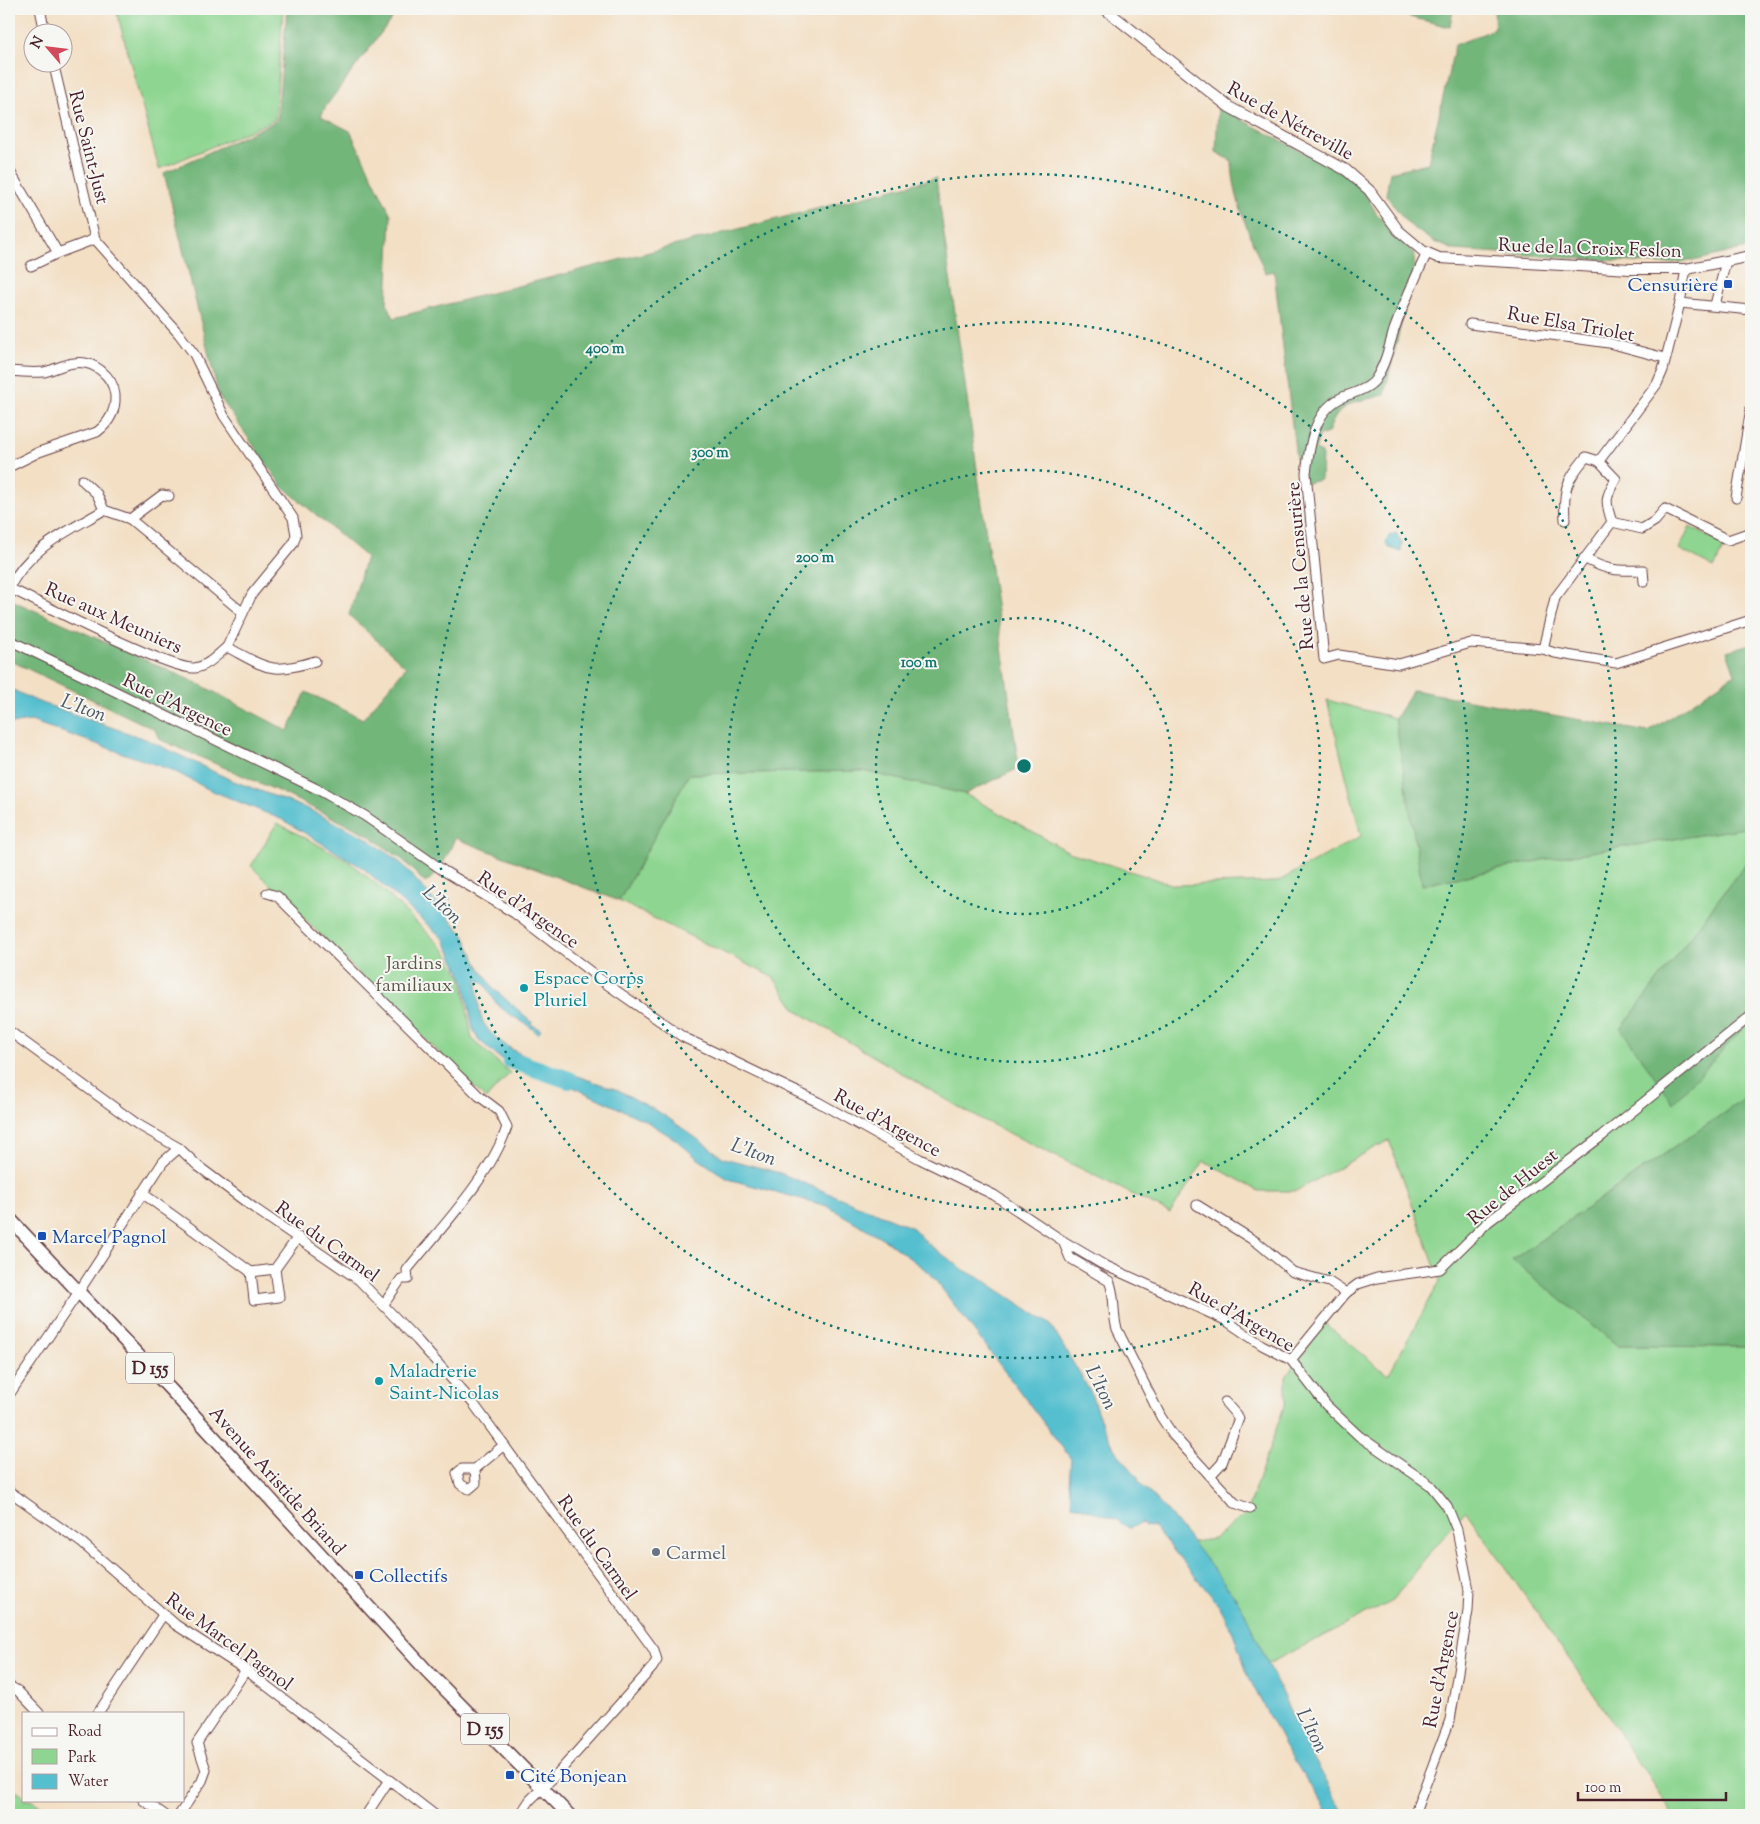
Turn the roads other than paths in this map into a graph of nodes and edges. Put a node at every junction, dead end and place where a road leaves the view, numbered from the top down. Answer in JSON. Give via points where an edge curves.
{"nodes":[{"id":1,"x":40,"y":9,"type":"edge"},
{"id":2,"x":1105,"y":9,"type":"edge"},
{"id":3,"x":43,"y":22,"type":"edge"},
{"id":4,"x":55,"y":72,"type":"edge"},
{"id":5,"x":9,"y":170,"type":"edge"},
{"id":6,"x":95,"y":239,"type":"junction"},
{"id":7,"x":58,"y":253,"type":"junction"},
{"id":8,"x":1427,"y":253,"type":"junction"},
{"id":9,"x":1751,"y":256,"type":"edge"},
{"id":10,"x":1726,"y":261,"type":"junction"},
{"id":11,"x":32,"y":266,"type":"dead end"},
{"id":12,"x":1686,"y":269,"type":"junction"},
{"id":13,"x":1680,"y":303,"type":"junction"},
{"id":14,"x":1715,"y":305,"type":"junction"},
{"id":15,"x":1751,"y":310,"type":"edge"},
{"id":16,"x":1470,"y":324,"type":"dead end"},
{"id":17,"x":1665,"y":358,"type":"junction"},
{"id":18,"x":9,"y":372,"type":"edge"},
{"id":19,"x":1751,"y":408,"type":"edge"},
{"id":20,"x":1599,"y":461,"type":"junction"},
{"id":21,"x":9,"y":467,"type":"edge"},
{"id":22,"x":82,"y":480,"type":"dead end"},
{"id":23,"x":169,"y":496,"type":"dead end"},
{"id":24,"x":1736,"y":498,"type":"dead end"},
{"id":25,"x":104,"y":510,"type":"junction"},
{"id":26,"x":130,"y":519,"type":"junction"},
{"id":27,"x":1565,"y":520,"type":"dead end"},
{"id":28,"x":1612,"y":522,"type":"junction"},
{"id":29,"x":1751,"y":532,"type":"edge"},
{"id":30,"x":1584,"y":558,"type":"junction"},
{"id":31,"x":1644,"y":582,"type":"dead end"},
{"id":32,"x":9,"y":588,"type":"edge"},
{"id":33,"x":242,"y":612,"type":"junction"},
{"id":34,"x":1751,"y":620,"type":"edge"},
{"id":35,"x":9,"y":640,"type":"edge"},
{"id":36,"x":227,"y":647,"type":"junction"},
{"id":37,"x":1543,"y":648,"type":"junction"},
{"id":38,"x":316,"y":661,"type":"dead end"},
{"id":39,"x":267,"y":892,"type":"dead end"},
{"id":40,"x":1751,"y":1016,"type":"edge"},
{"id":41,"x":9,"y":1032,"type":"edge"},
{"id":42,"x":179,"y":1148,"type":"junction"},
{"id":43,"x":142,"y":1193,"type":"junction"},
{"id":44,"x":1197,"y":1204,"type":"dead end"},
{"id":45,"x":9,"y":1218,"type":"edge"},
{"id":46,"x":298,"y":1237,"type":"junction"},
{"id":47,"x":1063,"y":1241,"type":"junction"},
{"id":48,"x":275,"y":1269,"type":"junction"},
{"id":49,"x":251,"y":1272,"type":"junction"},
{"id":50,"x":78,"y":1293,"type":"junction"},
{"id":51,"x":1346,"y":1293,"type":"junction"},
{"id":52,"x":384,"y":1304,"type":"junction"},
{"id":53,"x":1291,"y":1360,"type":"junction"},
{"id":54,"x":9,"y":1396,"type":"edge"},
{"id":55,"x":1225,"y":1402,"type":"dead end"},
{"id":56,"x":504,"y":1445,"type":"junction"},
{"id":57,"x":475,"y":1469,"type":"dead end"},
{"id":58,"x":1210,"y":1476,"type":"junction"},
{"id":59,"x":9,"y":1491,"type":"edge"},
{"id":60,"x":1250,"y":1509,"type":"dead end"},
{"id":61,"x":163,"y":1615,"type":"junction"},
{"id":62,"x":246,"y":1670,"type":"junction"},
{"id":63,"x":9,"y":1686,"type":"edge"},
{"id":64,"x":38,"y":1712,"type":"edge"},
{"id":65,"x":99,"y":1712,"type":"edge"},
{"id":66,"x":389,"y":1780,"type":"junction"},
{"id":67,"x":542,"y":1787,"type":"junction"},
{"id":68,"x":146,"y":1802,"type":"edge"},
{"id":69,"x":165,"y":1815,"type":"edge"},
{"id":70,"x":180,"y":1815,"type":"edge"},
{"id":71,"x":366,"y":1815,"type":"edge"},
{"id":72,"x":435,"y":1815,"type":"edge"},
{"id":73,"x":520,"y":1815,"type":"edge"},
{"id":74,"x":569,"y":1815,"type":"edge"},
{"id":75,"x":1414,"y":1815,"type":"edge"}],
"edges":[{"from":1,"to":3,"type":"street"},
{"from":2,"to":8,"type":"street","name":"Rue de Nétreville","via":[[1229,107],[1346,170],[1369,190],[1398,230]]},
{"from":4,"to":6,"type":"street","name":"Rue Saint-Just"},
{"from":5,"to":7,"type":"street"},
{"from":6,"to":7,"type":"street"},
{"from":6,"to":33,"type":"street","via":[[194,354],[224,416],[293,518],[296,535],[293,544],[252,594]]},
{"from":7,"to":11,"type":"street"},
{"from":8,"to":12,"type":"street","name":"Rue de la Croix Feslon","via":[[1457,260]]},
{"from":8,"to":37,"type":"street","name":"Rue de la Censurière","via":[[1374,382],[1336,400],[1315,427],[1306,473],[1324,659],[1339,655],[1399,664],[1471,643]]},
{"from":9,"to":10,"type":"street","name":"Rue de la Croix Feslon"},
{"from":10,"to":12,"type":"street","name":"Rue de la Croix Feslon"},
{"from":10,"to":14,"type":"street"},
{"from":12,"to":13,"type":"street"},
{"from":13,"to":14,"type":"street"},
{"from":13,"to":17,"type":"street"},
{"from":14,"to":15,"type":"street"},
{"from":16,"to":17,"type":"street","name":"Rue Elsa Triolet","via":[[1590,339]]},
{"from":17,"to":20,"type":"street","via":[[1657,384]]},
{"from":18,"to":21,"type":"street","via":[[45,372],[76,362],[92,364],[109,378],[115,402],[112,416],[97,432],[39,452]]},
{"from":19,"to":24,"type":"street"},
{"from":20,"to":27,"type":"street","via":[[1586,457],[1568,480],[1563,496]]},
{"from":20,"to":28,"type":"street","via":[[1616,479],[1606,502]]},
{"from":22,"to":25,"type":"street","via":[[97,494]]},
{"from":23,"to":26,"type":"street","via":[[162,495]]},
{"from":25,"to":26,"type":"street"},
{"from":25,"to":32,"type":"street","via":[[40,548],[29,558]]},
{"from":26,"to":33,"type":"street"},
{"from":28,"to":29,"type":"street","via":[[1642,529],[1665,509],[1728,540]]},
{"from":28,"to":30,"type":"street"},
{"from":30,"to":31,"type":"street","via":[[1613,571],[1643,570]]},
{"from":30,"to":37,"type":"street","via":[[1555,598]]},
{"from":32,"to":36,"type":"street","name":"Rue aux Meuniers","via":[[172,663],[194,668],[206,664]]},
{"from":33,"to":36,"type":"street"},
{"from":34,"to":37,"type":"street","name":"Rue de la Censurière","via":[[1616,663]]},
{"from":35,"to":47,"type":"street","name":"Rue d'Argence","via":[[259,760],[365,816],[444,871],[514,913],[678,1034],[818,1102],[920,1159],[994,1195]]},
{"from":36,"to":38,"type":"street","via":[[271,670]]},
{"from":39,"to":52,"type":"street","via":[[277,896],[479,1096],[499,1111],[507,1127],[500,1147],[480,1177],[407,1270],[408,1279],[401,1279]]},
{"from":40,"to":51,"type":"street","name":"Rue de Huest","via":[[1602,1136],[1488,1222],[1440,1268],[1377,1278],[1358,1284]]},
{"from":41,"to":42,"type":"street","name":"Rue du Carmel","via":[[137,1124]]},
{"from":42,"to":43,"type":"street","via":[[163,1162]]},
{"from":42,"to":46,"type":"street","name":"Rue du Carmel","via":[[198,1166]]},
{"from":43,"to":49,"type":"street"},
{"from":43,"to":50,"type":"street"},
{"from":44,"to":51,"type":"street","via":[[1258,1243],[1293,1272],[1329,1282]]},
{"from":45,"to":50,"type":"main road","name":"Avenue Aristide Briand","number":"D 155"},
{"from":46,"to":48,"type":"street"},
{"from":46,"to":52,"type":"street","name":"Rue du Carmel","via":[[360,1280]]},
{"from":47,"to":53,"type":"street","name":"Rue d'Argence","via":[[1102,1264],[1225,1320]]},
{"from":47,"to":58,"type":"street","via":[[1070,1258],[1109,1281],[1117,1329],[1161,1417]]},
{"from":48,"to":49,"type":"street"},
{"from":48,"to":49,"type":"street","via":[[279,1298],[254,1300]]},
{"from":50,"to":54,"type":"street"},
{"from":50,"to":67,"type":"main road","name":"Avenue Aristide Briand","number":"D 155","via":[[171,1390],[427,1671]]},
{"from":51,"to":53,"type":"street","name":"Rue de Huest"},
{"from":52,"to":56,"type":"street","name":"Rue du Carmel","via":[[473,1403]]},
{"from":53,"to":75,"type":"street","name":"Rue d'Argence","via":[[1326,1404],[1359,1436],[1435,1489],[1447,1506],[1457,1530],[1468,1576],[1468,1611],[1450,1720]]},
{"from":55,"to":58,"type":"street","via":[[1239,1418],[1222,1463]]},
{"from":56,"to":57,"type":"street"},
{"from":56,"to":67,"type":"street","name":"Rue du Carmel","via":[[654,1650],[657,1660],[593,1736]]},
{"from":58,"to":60,"type":"street","via":[[1235,1503]]},
{"from":59,"to":61,"type":"street","name":"Rue Marcel Pagnol","via":[[82,1543]]},
{"from":61,"to":62,"type":"street","name":"Rue Marcel Pagnol"},
{"from":61,"to":65,"type":"street"},
{"from":62,"to":66,"type":"street","name":"Rue Marcel Pagnol"},
{"from":62,"to":70,"type":"street","via":[[197,1743],[206,1770]]},
{"from":63,"to":64,"type":"street","via":[[18,1690]]},
{"from":66,"to":71,"type":"street"},
{"from":66,"to":72,"type":"street","name":"Rue Marcel Pagnol"},
{"from":67,"to":73,"type":"street"},
{"from":67,"to":74,"type":"main road","number":"D 155"},
{"from":68,"to":69,"type":"street"}]}
